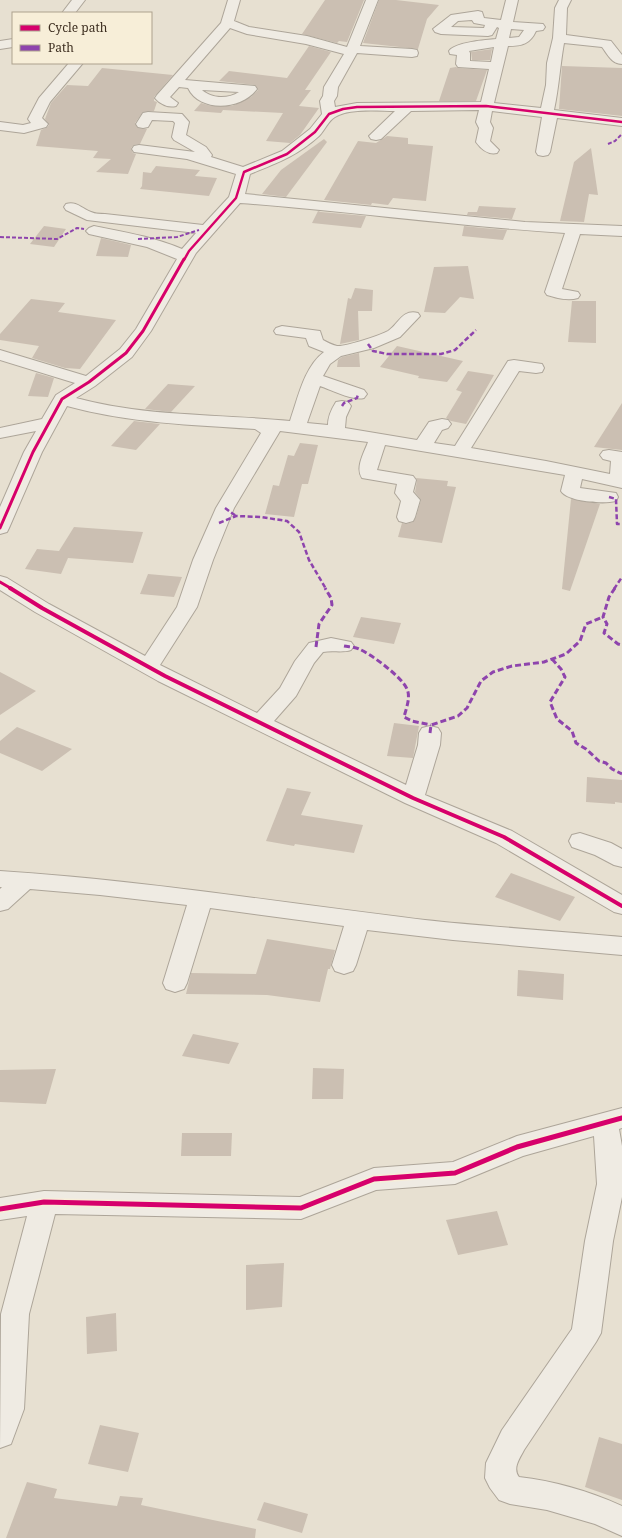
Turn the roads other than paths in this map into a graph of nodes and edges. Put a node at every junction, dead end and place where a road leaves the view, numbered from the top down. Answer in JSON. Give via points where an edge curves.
{"nodes":[{"id":1,"x":79,"y":0,"type":"edge"},
{"id":2,"x":234,"y":0,"type":"edge"},
{"id":3,"x":372,"y":0,"type":"edge"},
{"id":4,"x":512,"y":0,"type":"edge"},
{"id":5,"x":565,"y":0,"type":"edge"},
{"id":6,"x":69,"y":12,"type":"edge"},
{"id":7,"x":227,"y":23,"type":"junction"},
{"id":8,"x":493,"y":23,"type":"dead end"},
{"id":9,"x":507,"y":24,"type":"junction"},
{"id":10,"x":559,"y":38,"type":"junction"},
{"id":11,"x":394,"y":40,"type":"dead end"},
{"id":12,"x":502,"y":42,"type":"junction"},
{"id":13,"x":12,"y":43,"type":"edge"},
{"id":14,"x":0,"y":45,"type":"edge"},
{"id":15,"x":352,"y":48,"type":"junction"},
{"id":16,"x":412,"y":53,"type":"dead end"},
{"id":17,"x":622,"y":60,"type":"edge"},
{"id":18,"x":75,"y":64,"type":"edge"},
{"id":19,"x":496,"y":66,"type":"junction"},
{"id":20,"x":176,"y":82,"type":"junction"},
{"id":21,"x":193,"y":85,"type":"dead end"},
{"id":22,"x":171,"y":103,"type":"dead end"},
{"id":23,"x":408,"y":106,"type":"junction"},
{"id":24,"x":486,"y":106,"type":"junction"},
{"id":25,"x":547,"y":113,"type":"junction"},
{"id":26,"x":329,"y":114,"type":"junction"},
{"id":27,"x":622,"y":122,"type":"edge"},
{"id":28,"x":144,"y":124,"type":"dead end"},
{"id":29,"x":0,"y":126,"type":"edge"},
{"id":30,"x":376,"y":136,"type":"dead end"},
{"id":31,"x":139,"y":149,"type":"dead end"},
{"id":32,"x":492,"y":150,"type":"dead end"},
{"id":33,"x":543,"y":152,"type":"dead end"},
{"id":34,"x":210,"y":161,"type":"junction"},
{"id":35,"x":244,"y":172,"type":"junction"},
{"id":36,"x":236,"y":198,"type":"junction"},
{"id":37,"x":71,"y":207,"type":"dead end"},
{"id":38,"x":84,"y":229,"type":"dead end"},
{"id":39,"x":207,"y":230,"type":"junction"},
{"id":40,"x":574,"y":230,"type":"junction"},
{"id":41,"x":622,"y":231,"type":"edge"},
{"id":42,"x":186,"y":257,"type":"junction"},
{"id":43,"x":572,"y":295,"type":"dead end"},
{"id":44,"x":412,"y":316,"type":"dead end"},
{"id":45,"x":282,"y":331,"type":"dead end"},
{"id":46,"x":335,"y":352,"type":"junction"},
{"id":47,"x":0,"y":355,"type":"edge"},
{"id":48,"x":20,"y":360,"type":"junction"},
{"id":49,"x":0,"y":368,"type":"edge"},
{"id":50,"x":536,"y":368,"type":"dead end"},
{"id":51,"x":314,"y":378,"type":"junction"},
{"id":52,"x":89,"y":382,"type":"junction"},
{"id":53,"x":358,"y":394,"type":"dead end"},
{"id":54,"x":62,"y":399,"type":"junction"},
{"id":55,"x":342,"y":406,"type":"dead end"},
{"id":56,"x":49,"y":422,"type":"junction"},
{"id":57,"x":260,"y":424,"type":"junction"},
{"id":58,"x":442,"y":424,"type":"dead end"},
{"id":59,"x":297,"y":427,"type":"junction"},
{"id":60,"x":0,"y":433,"type":"edge"},
{"id":61,"x":336,"y":433,"type":"junction"},
{"id":62,"x":378,"y":439,"type":"junction"},
{"id":63,"x":423,"y":446,"type":"junction"},
{"id":64,"x":460,"y":452,"type":"junction"},
{"id":65,"x":608,"y":455,"type":"dead end"},
{"id":66,"x":575,"y":472,"type":"junction"},
{"id":67,"x":619,"y":481,"type":"edge"},
{"id":68,"x":608,"y":497,"type":"dead end"},
{"id":69,"x":406,"y":517,"type":"dead end"},
{"id":70,"x":0,"y":526,"type":"edge"},
{"id":71,"x":0,"y":582,"type":"edge"},
{"id":72,"x":344,"y":646,"type":"dead end"},
{"id":73,"x":149,"y":666,"type":"junction"},
{"id":74,"x":260,"y":723,"type":"junction"},
{"id":75,"x":430,"y":733,"type":"dead end"},
{"id":76,"x":413,"y":798,"type":"junction"},
{"id":77,"x":580,"y":841,"type":"dead end"},
{"id":78,"x":622,"y":859,"type":"edge"},
{"id":79,"x":0,"y":879,"type":"edge"},
{"id":80,"x":25,"y":880,"type":"junction"},
{"id":81,"x":201,"y":898,"type":"junction"},
{"id":82,"x":0,"y":903,"type":"edge"},
{"id":83,"x":622,"y":906,"type":"edge"},
{"id":84,"x":358,"y":920,"type":"junction"},
{"id":85,"x":622,"y":946,"type":"edge"},
{"id":86,"x":344,"y":965,"type":"dead end"},
{"id":87,"x":175,"y":983,"type":"dead end"},
{"id":88,"x":614,"y":1120,"type":"edge"},
{"id":89,"x":44,"y":1202,"type":"junction"},
{"id":90,"x":0,"y":1209,"type":"edge"},
{"id":91,"x":0,"y":1434,"type":"edge"},
{"id":92,"x":622,"y":1521,"type":"edge"}],
"edges":[{"from":1,"to":6,"type":"street"},
{"from":2,"to":7,"type":"street"},
{"from":3,"to":15,"type":"street","via":[[366,20]]},
{"from":4,"to":9,"type":"street"},
{"from":5,"to":10,"type":"street","via":[[561,8]]},
{"from":7,"to":15,"type":"street","via":[[247,30]]},
{"from":7,"to":20,"type":"street"},
{"from":8,"to":9,"type":"street"},
{"from":9,"to":12,"type":"street"},
{"from":9,"to":12,"type":"street","via":[[535,27],[525,40]]},
{"from":10,"to":17,"type":"street","via":[[606,44],[619,60]]},
{"from":10,"to":25,"type":"street"},
{"from":11,"to":15,"type":"street"},
{"from":12,"to":19,"type":"street"},
{"from":12,"to":19,"type":"street","via":[[478,44],[453,59]]},
{"from":13,"to":14,"type":"street"},
{"from":15,"to":16,"type":"street"},
{"from":15,"to":26,"type":"street","via":[[327,101]]},
{"from":18,"to":29,"type":"street","via":[[44,101],[35,119],[41,124],[24,129]]},
{"from":19,"to":24,"type":"street"},
{"from":20,"to":21,"type":"street"},
{"from":20,"to":22,"type":"street","via":[[162,98]]},
{"from":23,"to":24,"type":"street"},
{"from":23,"to":26,"type":"street","via":[[357,107]]},
{"from":23,"to":30,"type":"street"},
{"from":24,"to":25,"type":"street"},
{"from":24,"to":32,"type":"street","via":[[483,142]]},
{"from":25,"to":27,"type":"street"},
{"from":25,"to":33,"type":"street","via":[[550,118]]},
{"from":26,"to":35,"type":"street","via":[[315,132],[287,154]]},
{"from":28,"to":34,"type":"street","via":[[148,116],[177,117],[182,122],[179,138],[201,150]]},
{"from":31,"to":34,"type":"street","via":[[189,155]]},
{"from":34,"to":35,"type":"street"},
{"from":35,"to":36,"type":"street"},
{"from":36,"to":39,"type":"street"},
{"from":36,"to":40,"type":"street"},
{"from":37,"to":39,"type":"street","via":[[87,216]]},
{"from":38,"to":42,"type":"street","via":[[132,238],[168,248]]},
{"from":39,"to":42,"type":"street"},
{"from":40,"to":41,"type":"street"},
{"from":40,"to":43,"type":"street","via":[[552,292]]},
{"from":42,"to":52,"type":"street","via":[[143,331],[126,353]]},
{"from":44,"to":46,"type":"street","via":[[394,334]]},
{"from":45,"to":46,"type":"street","via":[[314,334],[315,342]]},
{"from":46,"to":51,"type":"street","via":[[323,361]]},
{"from":47,"to":48,"type":"street"},
{"from":48,"to":49,"type":"street"},
{"from":48,"to":52,"type":"street"},
{"from":50,"to":64,"type":"street","via":[[514,365]]},
{"from":51,"to":53,"type":"street"},
{"from":51,"to":59,"type":"street"},
{"from":52,"to":54,"type":"street"},
{"from":54,"to":56,"type":"street"},
{"from":54,"to":57,"type":"street","via":[[111,411]]},
{"from":55,"to":61,"type":"street","via":[[337,417]]},
{"from":56,"to":60,"type":"street"},
{"from":56,"to":70,"type":"street"},
{"from":57,"to":59,"type":"street"},
{"from":57,"to":73,"type":"street","via":[[270,431],[225,508],[187,607]]},
{"from":58,"to":63,"type":"street","via":[[435,426]]},
{"from":59,"to":61,"type":"street"},
{"from":61,"to":62,"type":"street"},
{"from":62,"to":63,"type":"street"},
{"from":62,"to":69,"type":"street","via":[[368,474],[407,480],[404,493],[411,500]]},
{"from":63,"to":64,"type":"street"},
{"from":64,"to":66,"type":"street"},
{"from":65,"to":67,"type":"street","via":[[619,457],[621,461]]},
{"from":66,"to":67,"type":"street"},
{"from":66,"to":68,"type":"street","via":[[570,492]]},
{"from":71,"to":73,"type":"street","via":[[42,608]]},
{"from":72,"to":74,"type":"street","via":[[331,644],[316,647],[289,691]]},
{"from":73,"to":74,"type":"street"},
{"from":74,"to":76,"type":"street"},
{"from":75,"to":76,"type":"street","via":[[429,745]]},
{"from":76,"to":83,"type":"street","via":[[504,837]]},
{"from":77,"to":78,"type":"street"},
{"from":79,"to":80,"type":"street"},
{"from":80,"to":81,"type":"street"},
{"from":80,"to":82,"type":"street"},
{"from":81,"to":84,"type":"street"},
{"from":81,"to":87,"type":"street"},
{"from":84,"to":85,"type":"street"},
{"from":84,"to":86,"type":"street"},
{"from":88,"to":89,"type":"street","via":[[517,1147],[455,1173],[374,1179],[301,1208]]},
{"from":88,"to":92,"type":"street","via":[[609,1149],[611,1184],[599,1241],[586,1333],[513,1440],[501,1463],[501,1478],[510,1490],[547,1495],[600,1511]]},
{"from":89,"to":90,"type":"street"},
{"from":89,"to":91,"type":"street","via":[[15,1314],[9,1409]]}]}
